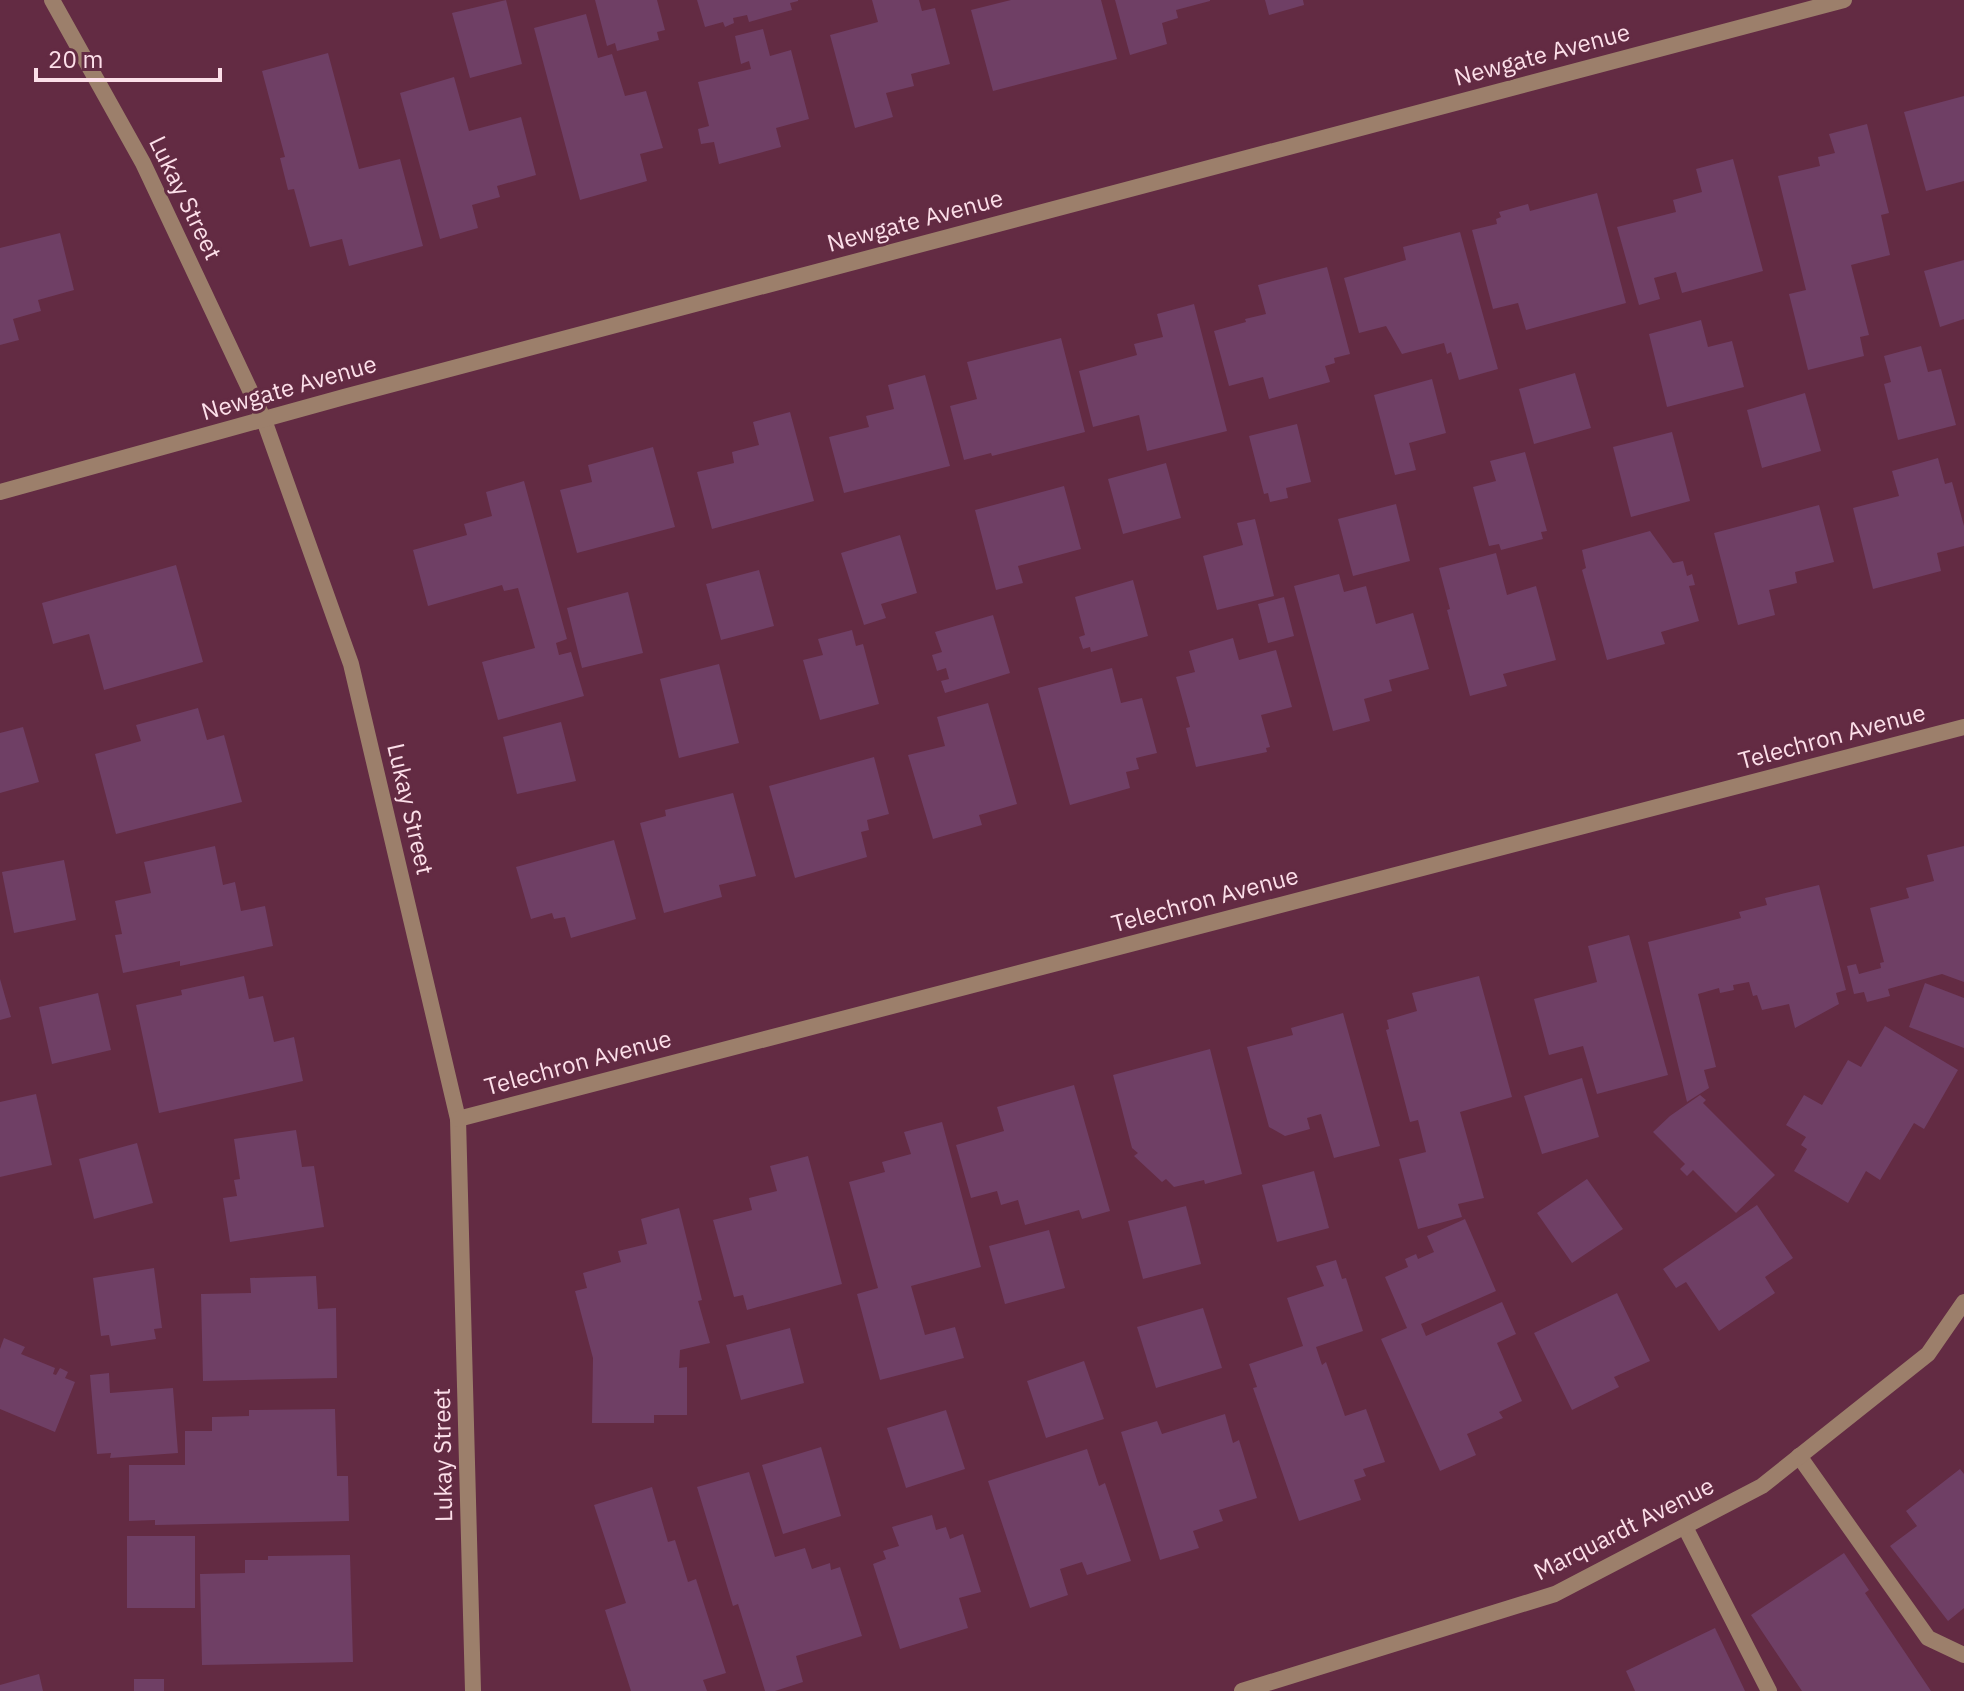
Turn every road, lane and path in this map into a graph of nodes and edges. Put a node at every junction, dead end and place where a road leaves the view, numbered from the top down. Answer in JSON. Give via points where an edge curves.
{"nodes":[{"id":1,"x":52,"y":0,"type":"edge"},
{"id":2,"x":1844,"y":0,"type":"edge"},
{"id":3,"x":264,"y":420,"type":"junction"},
{"id":4,"x":0,"y":492,"type":"edge"},
{"id":5,"x":1964,"y":727,"type":"edge"},
{"id":6,"x":458,"y":1119,"type":"junction"},
{"id":7,"x":1964,"y":1302,"type":"edge"},
{"id":8,"x":1799,"y":1456,"type":"junction"},
{"id":9,"x":1685,"y":1527,"type":"junction"},
{"id":10,"x":1964,"y":1655,"type":"edge"},
{"id":11,"x":473,"y":1691,"type":"edge"},
{"id":12,"x":1242,"y":1691,"type":"edge"},
{"id":13,"x":1769,"y":1691,"type":"edge"}],
"edges":[{"from":1,"to":3,"type":"street","name":"Lukay Street","via":[[143,163]]},
{"from":2,"to":3,"type":"street","name":"Newgate Avenue"},
{"from":3,"to":4,"type":"street","name":"Newgate Avenue"},
{"from":3,"to":6,"type":"street","name":"Lukay Street","via":[[351,664]]},
{"from":5,"to":6,"type":"street","name":"Telechron Avenue"},
{"from":6,"to":11,"type":"street","name":"Lukay Street"},
{"from":7,"to":8,"type":"street","name":"Marquardt Avenue","via":[[1928,1354]]},
{"from":8,"to":9,"type":"street","name":"Marquardt Avenue","via":[[1762,1486]]},
{"from":8,"to":10,"type":"street","via":[[1928,1638]]},
{"from":9,"to":12,"type":"street","name":"Marquardt Avenue","via":[[1555,1594]]},
{"from":9,"to":13,"type":"street"}]}
